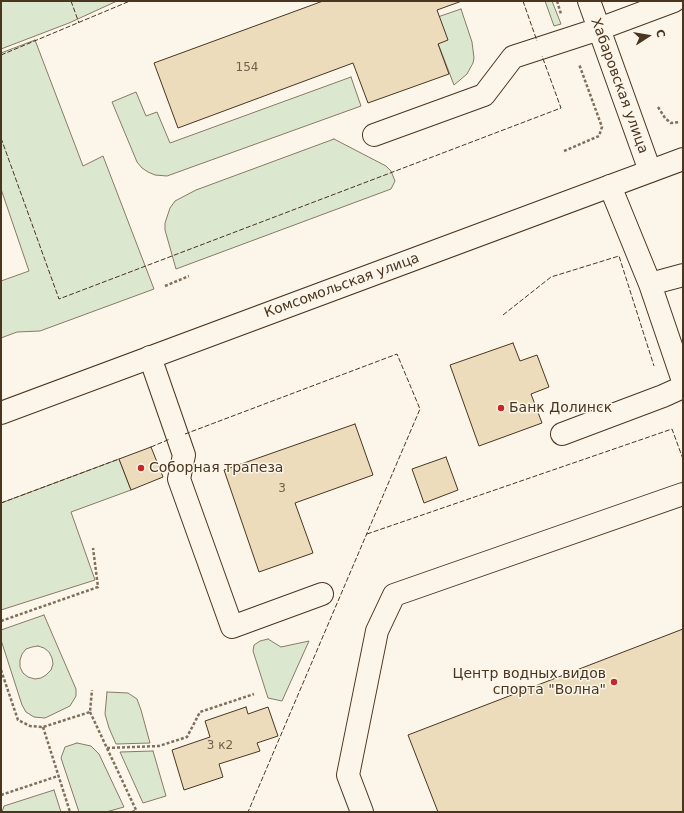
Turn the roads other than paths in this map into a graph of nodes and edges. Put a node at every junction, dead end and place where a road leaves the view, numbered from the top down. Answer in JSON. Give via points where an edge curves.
{"nodes":[{"id":1,"x":589,"y":1,"type":"edge"},
{"id":2,"x":674,"y":1,"type":"edge"},
{"id":3,"x":599,"y":29,"type":"junction"},
{"id":4,"x":374,"y":135,"type":"dead end"},
{"id":5,"x":683,"y":159,"type":"edge"},
{"id":6,"x":650,"y":171,"type":"junction"},
{"id":7,"x":610,"y":186,"type":"junction"},
{"id":8,"x":683,"y":275,"type":"edge"},
{"id":9,"x":650,"y":284,"type":"junction"},
{"id":10,"x":150,"y":358,"type":"junction"},
{"id":11,"x":683,"y":381,"type":"edge"},
{"id":12,"x":683,"y":387,"type":"edge"},
{"id":13,"x":2,"y":409,"type":"edge"},
{"id":14,"x":562,"y":434,"type":"dead end"},
{"id":15,"x":683,"y":494,"type":"edge"},
{"id":16,"x":322,"y":594,"type":"dead end"},
{"id":17,"x":362,"y":812,"type":"edge"}],
"edges":[{"from":1,"to":3,"type":"main road","name":"Хабаровская улица"},
{"from":2,"to":3,"type":"main road"},
{"from":3,"to":4,"type":"main road","via":[[513,57],[484,94]]},
{"from":3,"to":6,"type":"main road","name":"Хабаровская улица"},
{"from":5,"to":6,"type":"main road","name":"Комсомольская улица"},
{"from":6,"to":7,"type":"main road","name":"Комсомольская улица"},
{"from":7,"to":9,"type":"main road"},
{"from":7,"to":10,"type":"main road","name":"Комсомольская улица"},
{"from":8,"to":9,"type":"main road"},
{"from":9,"to":11,"type":"main road"},
{"from":10,"to":13,"type":"main road","name":"Комсомольская улица"},
{"from":10,"to":16,"type":"main road","via":[[184,455],[179,479],[232,627]]},
{"from":12,"to":14,"type":"main road"},
{"from":15,"to":17,"type":"main road","via":[[394,595],[377,631],[348,775]]}]}
